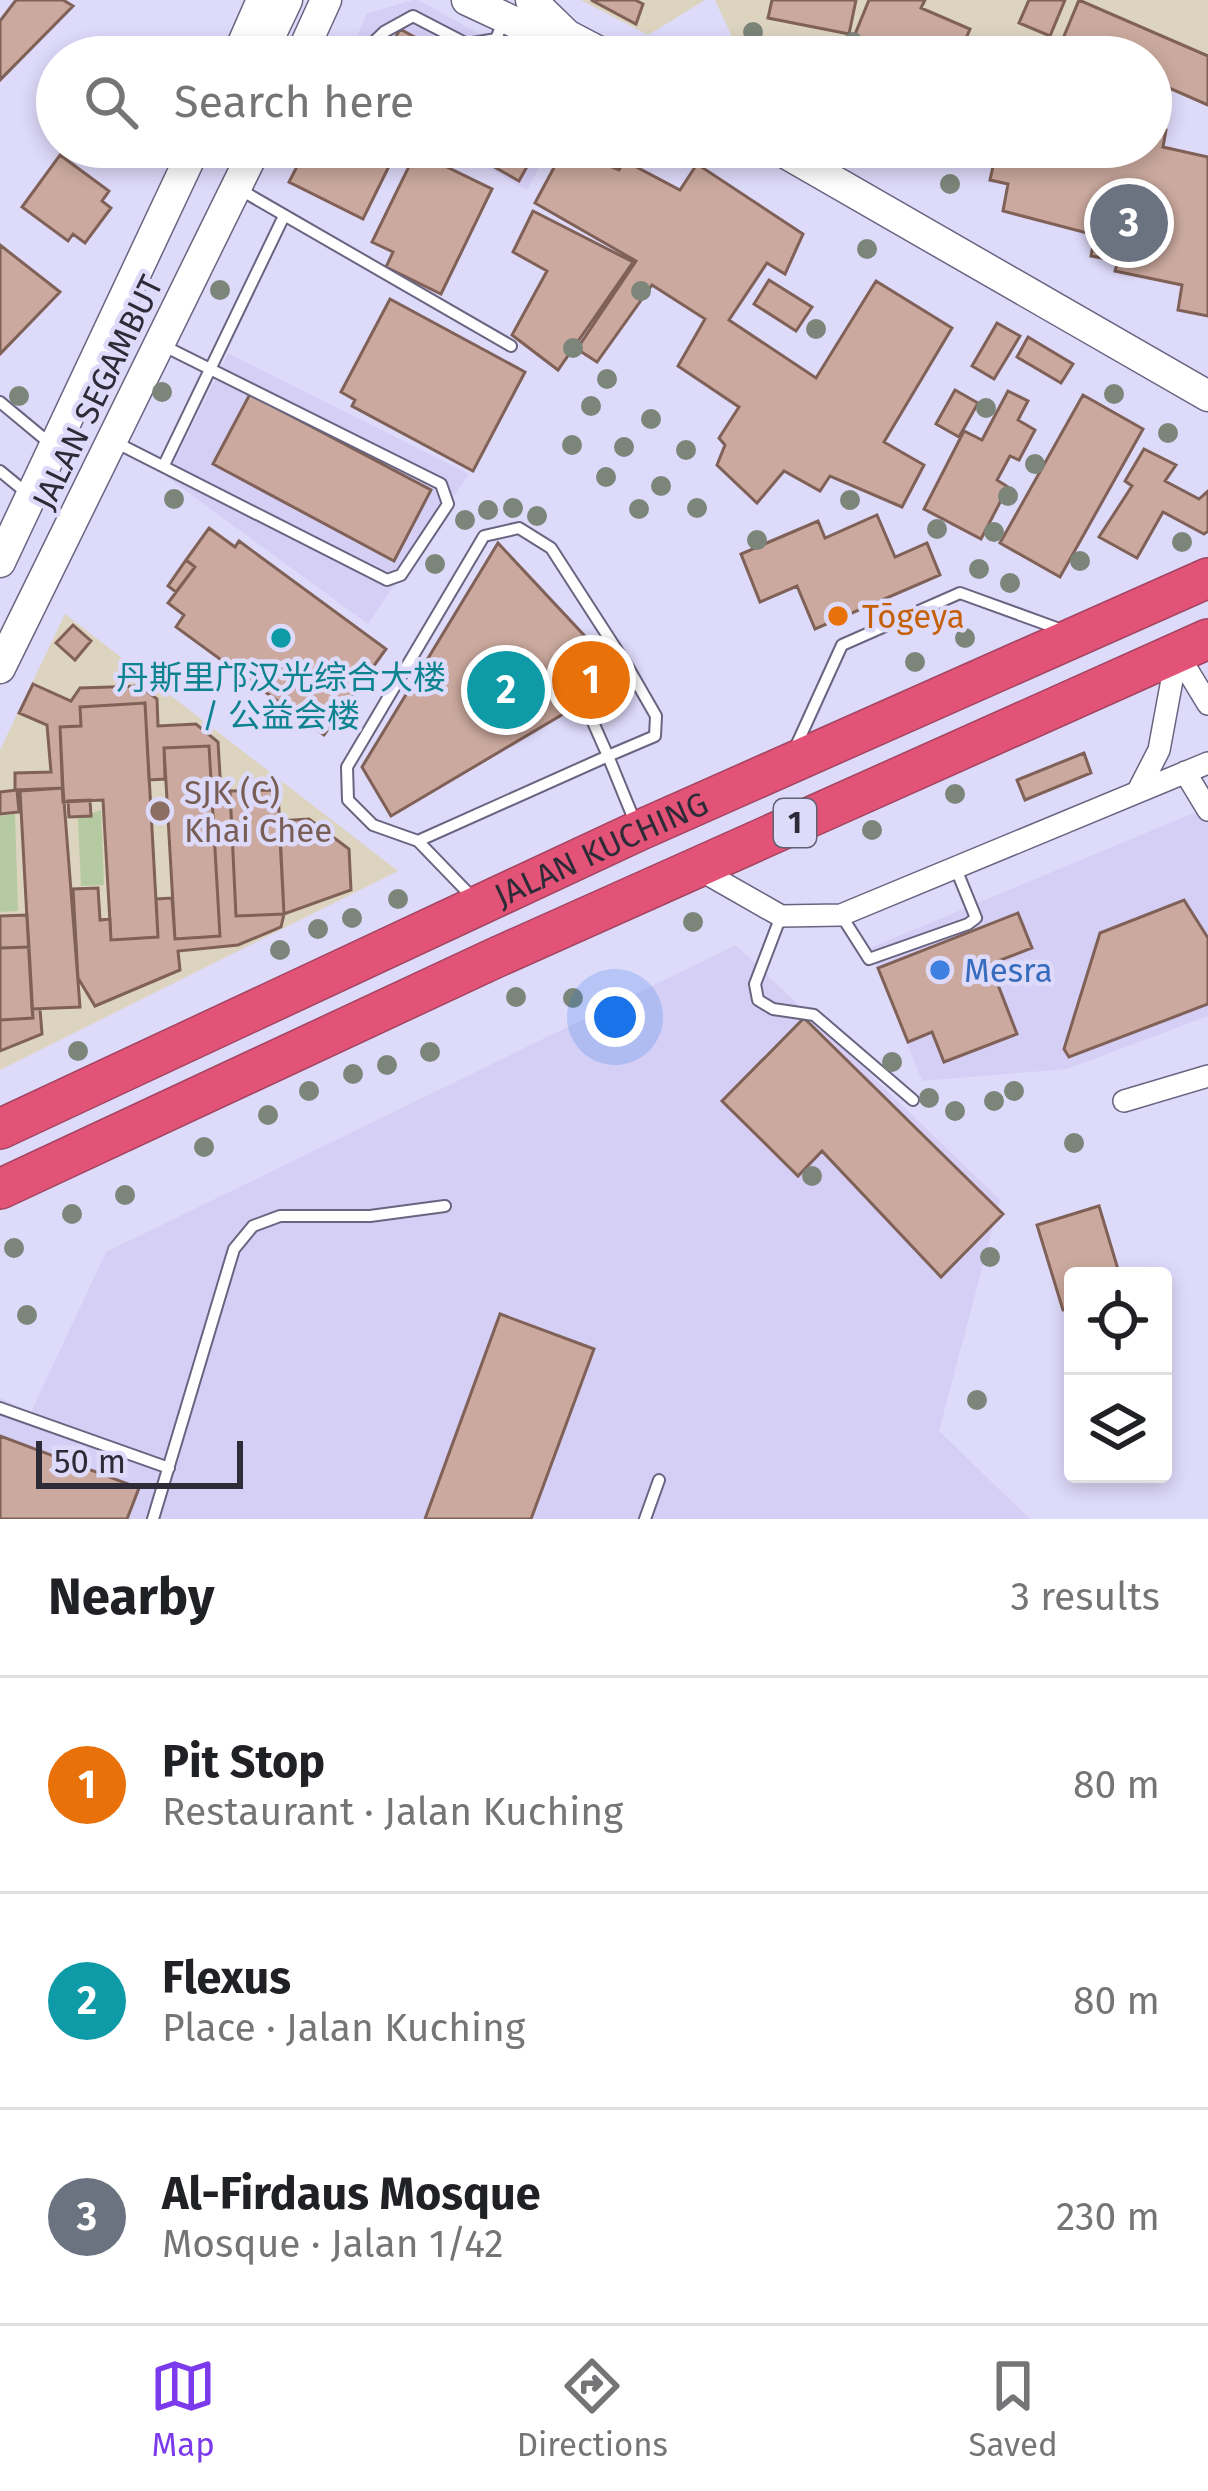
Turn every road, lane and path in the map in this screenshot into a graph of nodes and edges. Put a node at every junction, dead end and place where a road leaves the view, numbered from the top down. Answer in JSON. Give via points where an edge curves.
{"nodes":[{"id":1,"x":262,"y":0,"type":"edge"},
{"id":2,"x":286,"y":0,"type":"edge"},
{"id":3,"x":326,"y":0,"type":"edge"},
{"id":4,"x":467,"y":0,"type":"edge"},
{"id":5,"x":531,"y":0,"type":"edge"},
{"id":6,"x":504,"y":20,"type":"junction"},
{"id":7,"x":568,"y":35,"type":"joint"},
{"id":8,"x":246,"y":36,"type":"edge"},
{"id":9,"x":270,"y":36,"type":"edge"},
{"id":10,"x":310,"y":36,"type":"edge"},
{"id":11,"x":380,"y":36,"type":"edge"},
{"id":12,"x":451,"y":36,"type":"edge"},
{"id":13,"x":497,"y":36,"type":"edge"},
{"id":14,"x":185,"y":168,"type":"edge"},
{"id":15,"x":246,"y":168,"type":"edge"},
{"id":16,"x":812,"y":168,"type":"edge"},
{"id":17,"x":236,"y":187,"type":"junction"},
{"id":18,"x":283,"y":218,"type":"junction"},
{"id":19,"x":162,"y":345,"type":"junction"},
{"id":20,"x":511,"y":346,"type":"dead end"},
{"id":21,"x":210,"y":370,"type":"junction"},
{"id":22,"x":1208,"y":396,"type":"edge"},
{"id":23,"x":0,"y":402,"type":"edge"},
{"id":24,"x":114,"y":442,"type":"junction"},
{"id":25,"x":54,"y":447,"type":"junction"},
{"id":26,"x":164,"y":465,"type":"junction"},
{"id":27,"x":0,"y":471,"type":"edge"},
{"id":28,"x":31,"y":496,"type":"junction"},
{"id":29,"x":0,"y":562,"type":"edge"},
{"id":30,"x":1208,"y":578,"type":"edge"},
{"id":31,"x":1079,"y":636,"type":"junction"},
{"id":32,"x":1192,"y":646,"type":"edge"},
{"id":33,"x":0,"y":668,"type":"edge"},
{"id":34,"x":584,"y":702,"type":"dead end"},
{"id":35,"x":1208,"y":704,"type":"edge"},
{"id":36,"x":608,"y":756,"type":"junction"},
{"id":37,"x":1208,"y":763,"type":"edge"},
{"id":38,"x":788,"y":765,"type":"junction"},
{"id":39,"x":1185,"y":772,"type":"junction"},
{"id":40,"x":1139,"y":789,"type":"junction"},
{"id":41,"x":1208,"y":810,"type":"edge"},
{"id":42,"x":638,"y":831,"type":"junction"},
{"id":43,"x":418,"y":841,"type":"junction"},
{"id":44,"x":695,"y":867,"type":"junction"},
{"id":45,"x":956,"y":868,"type":"junction"},
{"id":46,"x":480,"y":905,"type":"junction"},
{"id":47,"x":841,"y":915,"type":"junction"},
{"id":48,"x":781,"y":916,"type":"junction"},
{"id":49,"x":1208,"y":1076,"type":"edge"},
{"id":50,"x":913,"y":1100,"type":"dead end"},
{"id":51,"x":1124,"y":1102,"type":"dead end"},
{"id":52,"x":0,"y":1129,"type":"edge"},
{"id":53,"x":0,"y":1189,"type":"edge"},
{"id":54,"x":445,"y":1206,"type":"dead end"},
{"id":55,"x":0,"y":1408,"type":"edge"},
{"id":56,"x":169,"y":1468,"type":"junction"},
{"id":57,"x":659,"y":1480,"type":"dead end"},
{"id":58,"x":153,"y":1519,"type":"edge"},
{"id":59,"x":645,"y":1519,"type":"edge"}],
"edges":[{"from":1,"to":8,"type":"main road"},
{"from":2,"to":9,"type":"main road"},
{"from":3,"to":10,"type":"main road"},
{"from":4,"to":6,"type":"main road"},
{"from":5,"to":7,"type":"main road"},
{"from":6,"to":7,"type":"main road"},
{"from":6,"to":13,"type":"lane"},
{"from":11,"to":12,"type":"lane","via":[[412,16]]},
{"from":14,"to":25,"type":"main road","name":"JALAN SEGAMBUT"},
{"from":15,"to":17,"type":"main road","name":"JALAN SEGAMBUT"},
{"from":16,"to":22,"type":"main road"},
{"from":17,"to":18,"type":"lane"},
{"from":17,"to":19,"type":"main road","name":"JALAN SEGAMBUT"},
{"from":18,"to":20,"type":"lane"},
{"from":18,"to":21,"type":"lane"},
{"from":19,"to":21,"type":"lane"},
{"from":19,"to":24,"type":"main road","name":"JALAN SEGAMBUT"},
{"from":21,"to":26,"type":"lane"},
{"from":21,"to":26,"type":"lane","via":[[441,484],[448,504],[401,575],[387,580]]},
{"from":23,"to":25,"type":"lane"},
{"from":24,"to":26,"type":"lane"},
{"from":24,"to":33,"type":"main road","name":"JALAN SEGAMBUT"},
{"from":25,"to":28,"type":"main road","name":"JALAN SEGAMBUT"},
{"from":27,"to":28,"type":"lane"},
{"from":28,"to":29,"type":"main road","name":"JALAN SEGAMBUT"},
{"from":30,"to":31,"type":"highway","name":"JALAN KUCHING","number":"1"},
{"from":31,"to":38,"type":"highway","name":"JALAN KUCHING","number":"1"},
{"from":31,"to":38,"type":"lane","via":[[960,593],[842,645]]},
{"from":32,"to":35,"type":"street"},
{"from":32,"to":40,"type":"street"},
{"from":32,"to":44,"type":"highway","name":"JALAN KUCHING","number":"1"},
{"from":34,"to":36,"type":"lane"},
{"from":36,"to":42,"type":"lane"},
{"from":36,"to":43,"type":"lane"},
{"from":36,"to":43,"type":"lane","via":[[658,728],[551,548],[519,528],[484,536],[347,766],[348,800],[373,825]]},
{"from":37,"to":39,"type":"street"},
{"from":38,"to":42,"type":"highway","name":"JALAN KUCHING","number":"1"},
{"from":39,"to":40,"type":"street"},
{"from":39,"to":41,"type":"street"},
{"from":40,"to":45,"type":"street"},
{"from":42,"to":46,"type":"highway","name":"JALAN KUCHING","number":"1"},
{"from":43,"to":46,"type":"lane"},
{"from":44,"to":48,"type":"street"},
{"from":44,"to":53,"type":"highway","name":"JALAN KUCHING","number":"1"},
{"from":45,"to":47,"type":"street"},
{"from":45,"to":47,"type":"lane","via":[[976,907],[968,924],[869,959]]},
{"from":46,"to":52,"type":"highway","name":"JALAN KUCHING","number":"1"},
{"from":47,"to":48,"type":"street"},
{"from":48,"to":50,"type":"lane","via":[[755,984],[758,1000],[814,1015]]},
{"from":49,"to":51,"type":"street"},
{"from":54,"to":56,"type":"lane","via":[[280,1216],[253,1226],[234,1250]]},
{"from":55,"to":56,"type":"lane"},
{"from":56,"to":58,"type":"lane"},
{"from":57,"to":59,"type":"lane"}]}
